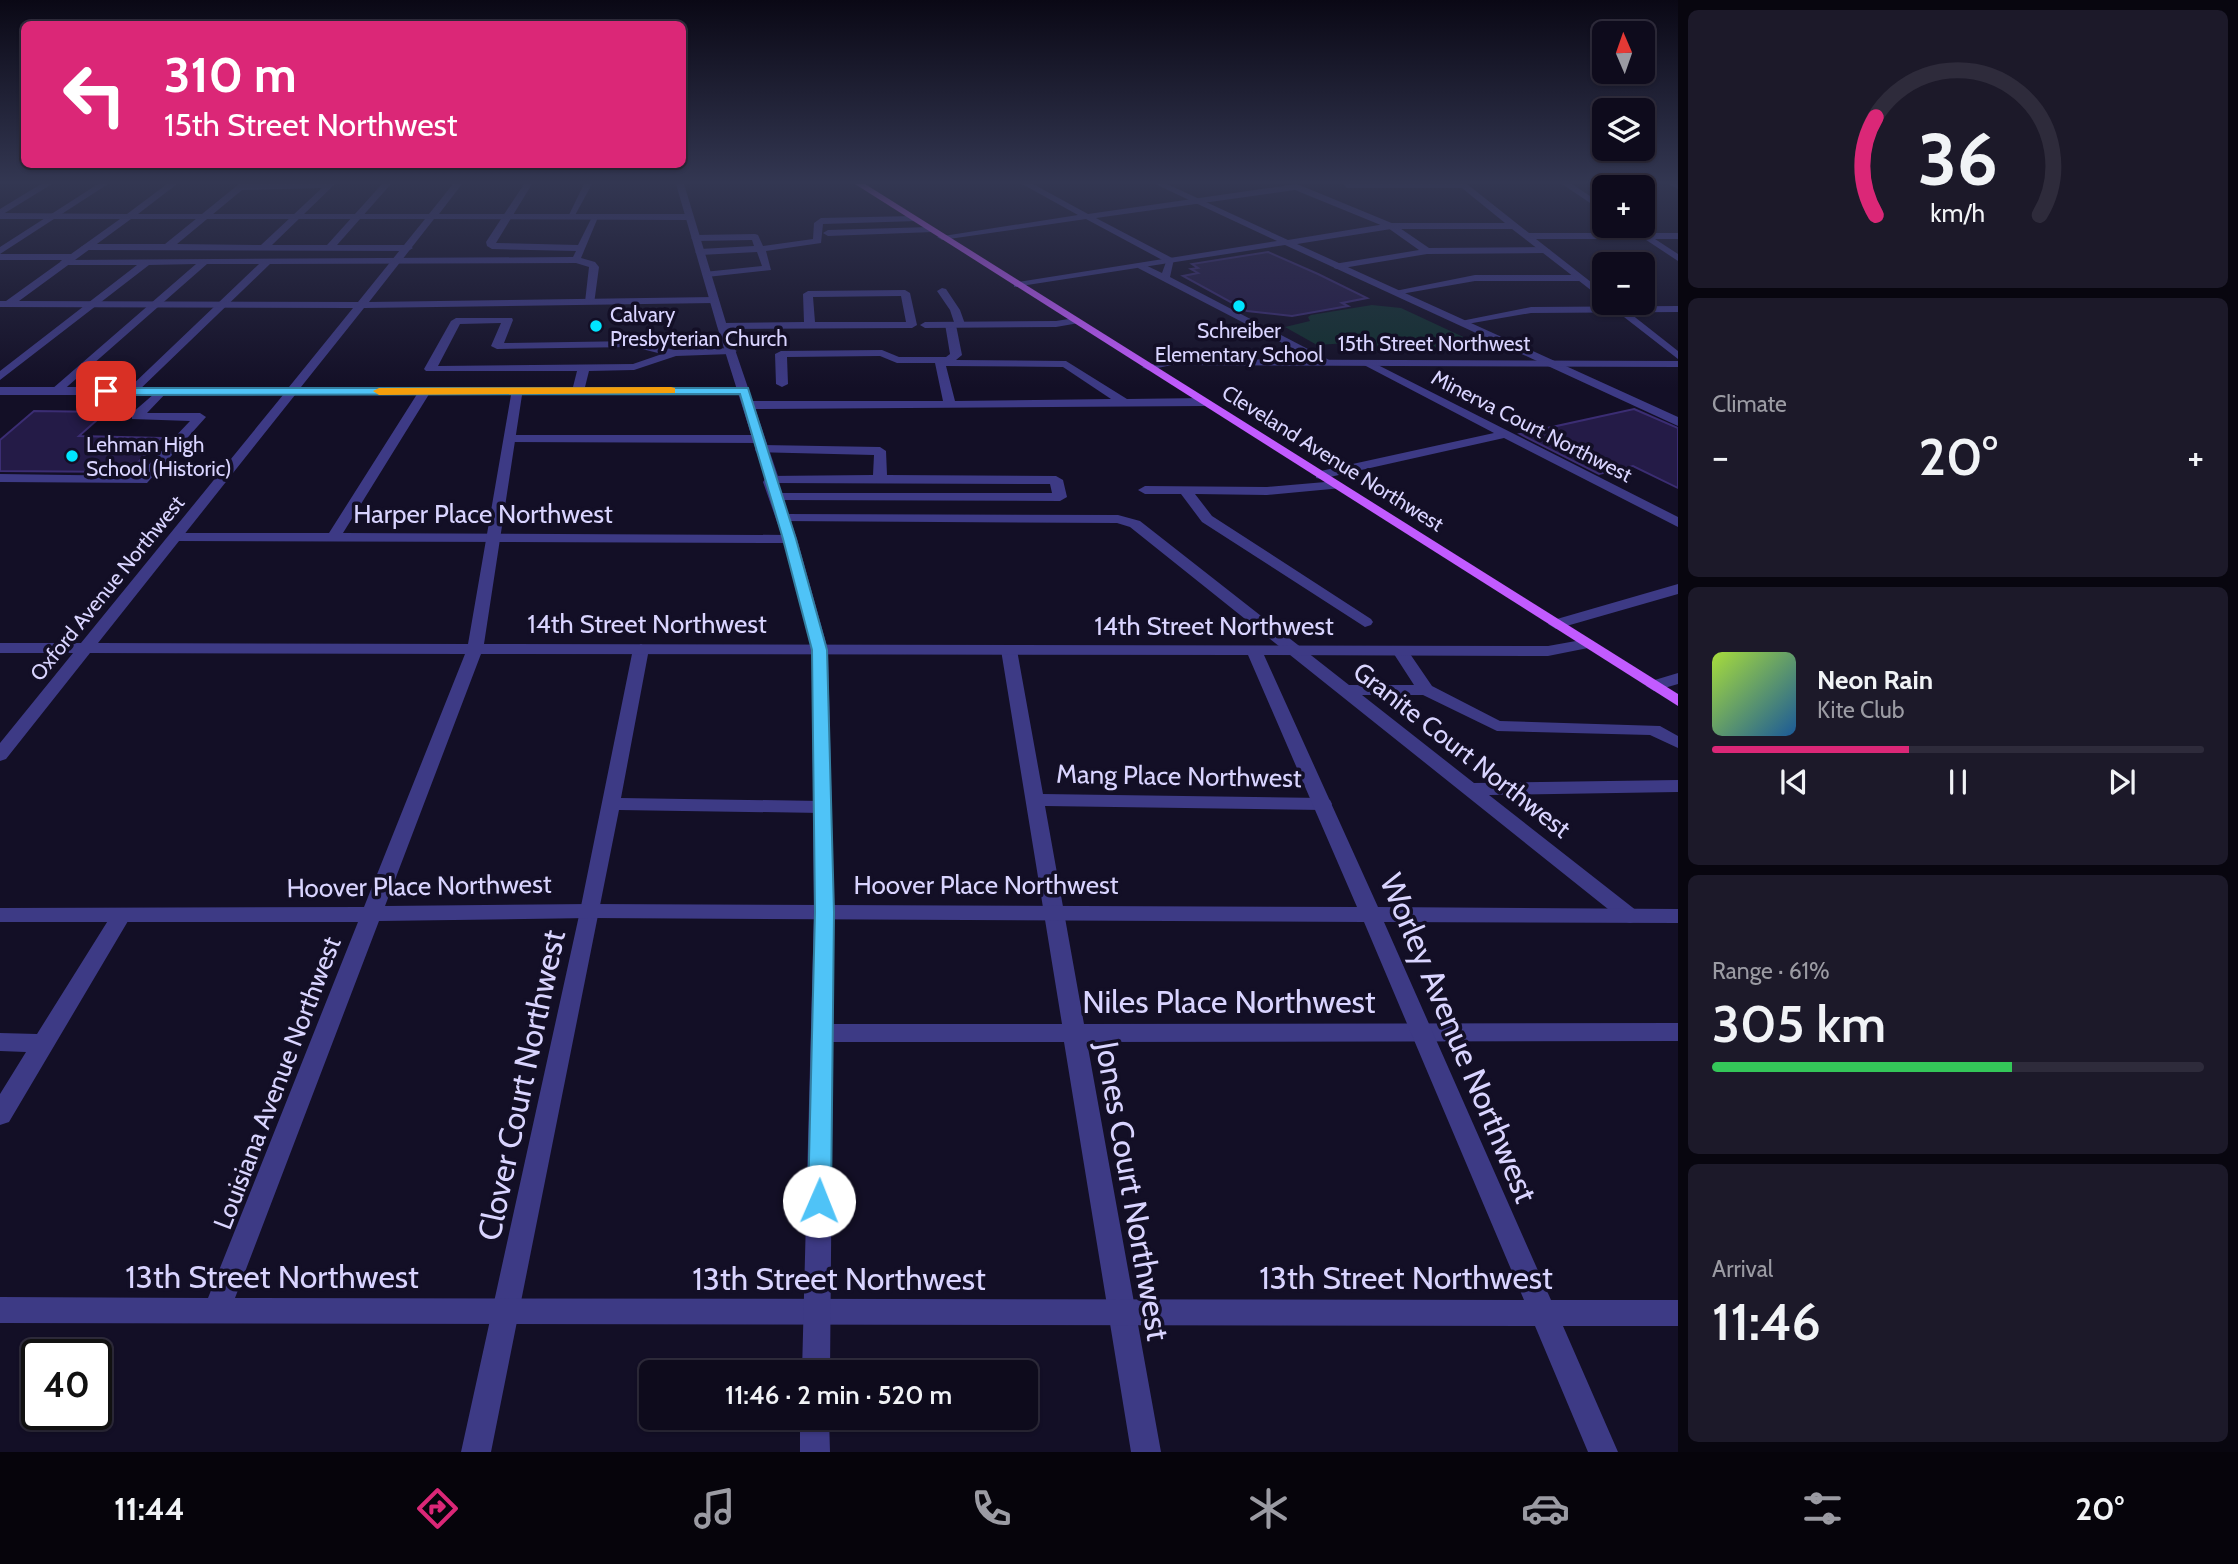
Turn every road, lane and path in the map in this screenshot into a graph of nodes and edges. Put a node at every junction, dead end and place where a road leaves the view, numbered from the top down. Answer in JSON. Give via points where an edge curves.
{"nodes":[{"id":1,"x":700,"y":251,"type":"edge"},
{"id":2,"x":79,"y":252,"type":"edge"},
{"id":3,"x":405,"y":252,"type":"edge"},
{"id":4,"x":582,"y":252,"type":"edge"},
{"id":5,"x":760,"y":252,"type":"edge"},
{"id":6,"x":965,"y":252,"type":"edge"},
{"id":7,"x":1153,"y":252,"type":"edge"},
{"id":8,"x":1227,"y":252,"type":"edge"},
{"id":9,"x":1307,"y":252,"type":"edge"},
{"id":10,"x":1422,"y":252,"type":"edge"},
{"id":11,"x":1547,"y":252,"type":"edge"},
{"id":12,"x":0,"y":254,"type":"edge"},
{"id":13,"x":69,"y":259,"type":"junction"},
{"id":14,"x":581,"y":261,"type":"junction"},
{"id":15,"x":1171,"y":261,"type":"junction"},
{"id":16,"x":146,"y":262,"type":"junction"},
{"id":17,"x":205,"y":262,"type":"junction"},
{"id":18,"x":267,"y":262,"type":"junction"},
{"id":19,"x":396,"y":262,"type":"junction"},
{"id":20,"x":1141,"y":266,"type":"junction"},
{"id":21,"x":1337,"y":266,"type":"junction"},
{"id":22,"x":707,"y":274,"type":"junction"},
{"id":23,"x":1580,"y":278,"type":"junction"},
{"id":24,"x":1166,"y":279,"type":"junction"},
{"id":25,"x":1018,"y":285,"type":"junction"},
{"id":26,"x":1592,"y":288,"type":"edge"},
{"id":27,"x":942,"y":291,"type":"dead end"},
{"id":28,"x":1395,"y":292,"type":"junction"},
{"id":29,"x":714,"y":300,"type":"junction"},
{"id":30,"x":590,"y":302,"type":"junction"},
{"id":31,"x":92,"y":304,"type":"junction"},
{"id":32,"x":155,"y":304,"type":"junction"},
{"id":33,"x":220,"y":304,"type":"junction"},
{"id":34,"x":457,"y":304,"type":"junction"},
{"id":35,"x":360,"y":305,"type":"junction"},
{"id":36,"x":3,"y":306,"type":"edge"},
{"id":37,"x":1592,"y":307,"type":"edge"},
{"id":38,"x":1655,"y":308,"type":"edge"},
{"id":39,"x":1678,"y":309,"type":"edge"},
{"id":40,"x":1626,"y":315,"type":"edge"},
{"id":41,"x":456,"y":321,"type":"junction"},
{"id":42,"x":1075,"y":321,"type":"junction"},
{"id":43,"x":1461,"y":322,"type":"junction"},
{"id":44,"x":955,"y":324,"type":"junction"},
{"id":45,"x":925,"y":325,"type":"dead end"},
{"id":46,"x":722,"y":326,"type":"junction"},
{"id":47,"x":810,"y":326,"type":"junction"},
{"id":48,"x":731,"y":351,"type":"junction"},
{"id":49,"x":675,"y":353,"type":"junction"},
{"id":50,"x":1678,"y":356,"type":"edge"},
{"id":51,"x":946,"y":362,"type":"junction"},
{"id":52,"x":1325,"y":362,"type":"junction"},
{"id":53,"x":1368,"y":363,"type":"junction"},
{"id":54,"x":1550,"y":363,"type":"junction"},
{"id":55,"x":1678,"y":364,"type":"edge"},
{"id":56,"x":584,"y":367,"type":"junction"},
{"id":57,"x":1148,"y":367,"type":"junction"},
{"id":58,"x":0,"y":377,"type":"edge"},
{"id":59,"x":782,"y":384,"type":"dead end"},
{"id":60,"x":0,"y":391,"type":"edge"},
{"id":61,"x":56,"y":391,"type":"junction"},
{"id":62,"x":132,"y":391,"type":"junction"},
{"id":63,"x":162,"y":391,"type":"junction"},
{"id":64,"x":292,"y":391,"type":"junction"},
{"id":65,"x":425,"y":391,"type":"junction"},
{"id":66,"x":517,"y":391,"type":"junction"},
{"id":67,"x":578,"y":391,"type":"junction"},
{"id":68,"x":746,"y":398,"type":"junction"},
{"id":69,"x":1204,"y":402,"type":"junction"},
{"id":70,"x":950,"y":404,"type":"junction"},
{"id":71,"x":1126,"y":404,"type":"junction"},
{"id":72,"x":1678,"y":422,"type":"edge"},
{"id":73,"x":1507,"y":434,"type":"junction"},
{"id":74,"x":510,"y":439,"type":"junction"},
{"id":75,"x":760,"y":444,"type":"junction"},
{"id":76,"x":1321,"y":475,"type":"junction"},
{"id":77,"x":0,"y":478,"type":"edge"},
{"id":78,"x":880,"y":479,"type":"junction"},
{"id":79,"x":1337,"y":485,"type":"junction"},
{"id":80,"x":774,"y":487,"type":"junction"},
{"id":81,"x":1059,"y":489,"type":"junction"},
{"id":82,"x":1076,"y":489,"type":"dead end"},
{"id":83,"x":1144,"y":490,"type":"dead end"},
{"id":84,"x":1185,"y":490,"type":"junction"},
{"id":85,"x":783,"y":517,"type":"junction"},
{"id":86,"x":1678,"y":523,"type":"edge"},
{"id":87,"x":175,"y":537,"type":"junction"},
{"id":88,"x":333,"y":538,"type":"junction"},
{"id":89,"x":495,"y":538,"type":"junction"},
{"id":90,"x":790,"y":539,"type":"junction"},
{"id":91,"x":1678,"y":589,"type":"edge"},
{"id":92,"x":1365,"y":622,"type":"dead end"},
{"id":93,"x":1556,"y":624,"type":"junction"},
{"id":94,"x":1587,"y":644,"type":"junction"},
{"id":95,"x":0,"y":648,"type":"edge"},
{"id":96,"x":86,"y":648,"type":"junction"},
{"id":97,"x":475,"y":649,"type":"junction"},
{"id":98,"x":641,"y":649,"type":"junction"},
{"id":99,"x":820,"y":650,"type":"junction"},
{"id":100,"x":1009,"y":650,"type":"junction"},
{"id":101,"x":1400,"y":650,"type":"junction"},
{"id":102,"x":1254,"y":651,"type":"junction"},
{"id":103,"x":1295,"y":651,"type":"junction"},
{"id":104,"x":1678,"y":678,"type":"edge"},
{"id":105,"x":1654,"y":686,"type":"junction"},
{"id":106,"x":1345,"y":690,"type":"junction"},
{"id":107,"x":1426,"y":690,"type":"junction"},
{"id":108,"x":1678,"y":701,"type":"edge"},
{"id":109,"x":1678,"y":725,"type":"edge"},
{"id":110,"x":1654,"y":730,"type":"junction"},
{"id":111,"x":1678,"y":743,"type":"edge"},
{"id":112,"x":0,"y":755,"type":"edge"},
{"id":113,"x":1678,"y":786,"type":"edge"},
{"id":114,"x":1470,"y":789,"type":"junction"},
{"id":115,"x":1034,"y":800,"type":"junction"},
{"id":116,"x":611,"y":804,"type":"junction"},
{"id":117,"x":1323,"y":804,"type":"junction"},
{"id":118,"x":822,"y":807,"type":"junction"},
{"id":119,"x":590,"y":911,"type":"junction"},
{"id":120,"x":824,"y":912,"type":"junction"},
{"id":121,"x":370,"y":914,"type":"junction"},
{"id":122,"x":1054,"y":914,"type":"junction"},
{"id":123,"x":1371,"y":914,"type":"junction"},
{"id":124,"x":0,"y":915,"type":"edge"},
{"id":125,"x":121,"y":916,"type":"junction"},
{"id":126,"x":1629,"y":916,"type":"junction"},
{"id":127,"x":1678,"y":916,"type":"edge"},
{"id":128,"x":1421,"y":1032,"type":"junction"},
{"id":129,"x":1678,"y":1032,"type":"edge"},
{"id":130,"x":822,"y":1033,"type":"junction"},
{"id":131,"x":1074,"y":1034,"type":"junction"},
{"id":132,"x":0,"y":1042,"type":"edge"},
{"id":133,"x":43,"y":1043,"type":"junction"},
{"id":134,"x":0,"y":1115,"type":"edge"},
{"id":135,"x":0,"y":1310,"type":"edge"},
{"id":136,"x":217,"y":1310,"type":"junction"},
{"id":137,"x":817,"y":1312,"type":"junction"},
{"id":138,"x":1122,"y":1312,"type":"junction"},
{"id":139,"x":506,"y":1313,"type":"junction"},
{"id":140,"x":1544,"y":1313,"type":"junction"},
{"id":141,"x":1678,"y":1313,"type":"edge"},
{"id":142,"x":816,"y":1360,"type":"edge"},
{"id":143,"x":815,"y":1430,"type":"edge"},
{"id":144,"x":477,"y":1452,"type":"edge"},
{"id":145,"x":815,"y":1452,"type":"edge"},
{"id":146,"x":1146,"y":1452,"type":"edge"},
{"id":147,"x":1603,"y":1452,"type":"edge"}],
"edges":[{"from":1,"to":22,"type":"street"},
{"from":2,"to":13,"type":"street"},
{"from":3,"to":19,"type":"street","name":"Oxford Avenue Northwest"},
{"from":4,"to":14,"type":"street"},
{"from":5,"to":22,"type":"street","via":[[768,268]]},
{"from":6,"to":25,"type":"main road","name":"Cleveland Avenue Northwest"},
{"from":7,"to":15,"type":"street"},
{"from":8,"to":15,"type":"street"},
{"from":9,"to":21,"type":"street"},
{"from":10,"to":21,"type":"street"},
{"from":11,"to":23,"type":"street"},
{"from":12,"to":13,"type":"street"},
{"from":13,"to":16,"type":"street"},
{"from":13,"to":36,"type":"street"},
{"from":14,"to":19,"type":"street"},
{"from":14,"to":30,"type":"street","via":[[594,267]]},
{"from":15,"to":20,"type":"street"},
{"from":15,"to":24,"type":"street"},
{"from":16,"to":17,"type":"street"},
{"from":16,"to":31,"type":"street"},
{"from":17,"to":18,"type":"street"},
{"from":17,"to":32,"type":"street"},
{"from":18,"to":19,"type":"street"},
{"from":18,"to":33,"type":"street"},
{"from":19,"to":35,"type":"street","name":"Oxford Avenue Northwest"},
{"from":20,"to":24,"type":"street"},
{"from":20,"to":25,"type":"street"},
{"from":21,"to":28,"type":"street"},
{"from":22,"to":29,"type":"street"},
{"from":23,"to":26,"type":"street"},
{"from":23,"to":28,"type":"street","via":[[1475,278]]},
{"from":24,"to":52,"type":"street"},
{"from":25,"to":42,"type":"main road","name":"Cleveland Avenue Northwest"},
{"from":27,"to":44,"type":"street","via":[[955,310]]},
{"from":28,"to":43,"type":"street"},
{"from":29,"to":30,"type":"street"},
{"from":29,"to":46,"type":"street"},
{"from":30,"to":34,"type":"street"},
{"from":31,"to":32,"type":"street"},
{"from":31,"to":36,"type":"street"},
{"from":31,"to":58,"type":"street"},
{"from":32,"to":33,"type":"street"},
{"from":32,"to":61,"type":"street"},
{"from":33,"to":35,"type":"street"},
{"from":33,"to":62,"type":"street"},
{"from":34,"to":35,"type":"street"},
{"from":34,"to":41,"type":"street","via":[[451,316]]},
{"from":35,"to":64,"type":"street","name":"Oxford Avenue Northwest"},
{"from":37,"to":43,"type":"street","via":[[1531,310]]},
{"from":38,"to":39,"type":"street"},
{"from":40,"to":50,"type":"street"},
{"from":41,"to":49,"type":"street","via":[[508,320],[497,346],[634,344]]},
{"from":41,"to":56,"type":"street","via":[[430,369]]},
{"from":42,"to":44,"type":"street"},
{"from":42,"to":57,"type":"main road","name":"Cleveland Avenue Northwest"},
{"from":43,"to":54,"type":"street"},
{"from":44,"to":45,"type":"street"},
{"from":44,"to":51,"type":"street","via":[[956,355]]},
{"from":46,"to":47,"type":"street"},
{"from":46,"to":48,"type":"street"},
{"from":47,"to":47,"type":"street","via":[[912,325],[905,293],[808,294]]},
{"from":48,"to":49,"type":"street"},
{"from":48,"to":68,"type":"street"},
{"from":49,"to":56,"type":"street","via":[[634,367]]},
{"from":51,"to":59,"type":"street","via":[[897,360],[882,353],[780,354]]},
{"from":51,"to":70,"type":"street","via":[[940,365]]},
{"from":51,"to":71,"type":"street","via":[[1066,364]]},
{"from":52,"to":53,"type":"street","name":"15th Street Northwest"},
{"from":52,"to":57,"type":"street","name":"15th Street Northwest","via":[[1172,362]]},
{"from":53,"to":54,"type":"street","name":"15th Street Northwest"},
{"from":53,"to":73,"type":"street","name":"Minerva Court Northwest"},
{"from":54,"to":55,"type":"street","name":"15th Street Northwest"},
{"from":54,"to":72,"type":"street"},
{"from":56,"to":67,"type":"street"},
{"from":57,"to":69,"type":"main road","name":"Cleveland Avenue Northwest"},
{"from":60,"to":61,"type":"street"},
{"from":61,"to":62,"type":"street"},
{"from":62,"to":63,"type":"street"},
{"from":63,"to":64,"type":"street"},
{"from":63,"to":77,"type":"street","via":[[136,416],[200,417],[142,480]]},
{"from":64,"to":65,"type":"street"},
{"from":64,"to":87,"type":"street","name":"Oxford Avenue Northwest"},
{"from":65,"to":66,"type":"street"},
{"from":65,"to":88,"type":"street"},
{"from":66,"to":67,"type":"street"},
{"from":66,"to":74,"type":"street","name":"Louisiana Avenue Northwest"},
{"from":67,"to":68,"type":"street"},
{"from":68,"to":70,"type":"street"},
{"from":68,"to":75,"type":"street"},
{"from":69,"to":71,"type":"street"},
{"from":69,"to":76,"type":"main road","name":"Cleveland Avenue Northwest"},
{"from":70,"to":71,"type":"street"},
{"from":73,"to":76,"type":"street"},
{"from":73,"to":86,"type":"street","name":"Minerva Court Northwest"},
{"from":74,"to":75,"type":"street"},
{"from":74,"to":89,"type":"street","name":"Louisiana Avenue Northwest"},
{"from":75,"to":78,"type":"street","via":[[880,451]]},
{"from":75,"to":80,"type":"street"},
{"from":76,"to":79,"type":"main road","name":"Cleveland Avenue Northwest"},
{"from":78,"to":80,"type":"street"},
{"from":78,"to":81,"type":"street","via":[[1056,480]]},
{"from":79,"to":84,"type":"street","via":[[1267,491]]},
{"from":79,"to":93,"type":"main road","name":"Cleveland Avenue Northwest"},
{"from":80,"to":81,"type":"street","via":[[1060,497]]},
{"from":80,"to":85,"type":"street"},
{"from":81,"to":82,"type":"street"},
{"from":83,"to":84,"type":"street"},
{"from":84,"to":92,"type":"street","via":[[1207,519]]},
{"from":85,"to":90,"type":"street"},
{"from":85,"to":103,"type":"street","name":"Granite Court Northwest","via":[[1130,521]]},
{"from":87,"to":88,"type":"street","name":"Harper Place Northwest"},
{"from":87,"to":96,"type":"street","name":"Oxford Avenue Northwest"},
{"from":88,"to":89,"type":"street","name":"Harper Place Northwest"},
{"from":89,"to":90,"type":"street","name":"Harper Place Northwest"},
{"from":89,"to":97,"type":"street","name":"Louisiana Avenue Northwest"},
{"from":90,"to":99,"type":"street"},
{"from":91,"to":93,"type":"street"},
{"from":93,"to":94,"type":"main road","name":"Cleveland Avenue Northwest"},
{"from":94,"to":101,"type":"street","name":"14th Street Northwest","via":[[1548,651]]},
{"from":94,"to":105,"type":"main road","name":"Cleveland Avenue Northwest"},
{"from":95,"to":96,"type":"street","name":"14th Street Northwest"},
{"from":96,"to":97,"type":"street","name":"14th Street Northwest"},
{"from":96,"to":112,"type":"street","name":"Oxford Avenue Northwest"},
{"from":97,"to":98,"type":"street","name":"14th Street Northwest"},
{"from":97,"to":121,"type":"street","name":"Louisiana Avenue Northwest"},
{"from":98,"to":99,"type":"street","name":"14th Street Northwest"},
{"from":98,"to":116,"type":"street","name":"Clover Court Northwest"},
{"from":99,"to":100,"type":"street","name":"14th Street Northwest"},
{"from":99,"to":118,"type":"street"},
{"from":100,"to":102,"type":"street","name":"14th Street Northwest"},
{"from":100,"to":115,"type":"street","name":"Jones Court Northwest"},
{"from":101,"to":103,"type":"street","name":"14th Street Northwest"},
{"from":101,"to":107,"type":"street"},
{"from":102,"to":103,"type":"street","name":"14th Street Northwest"},
{"from":102,"to":117,"type":"street","name":"Worley Avenue Northwest"},
{"from":103,"to":106,"type":"street","name":"Granite Court Northwest"},
{"from":104,"to":105,"type":"street"},
{"from":105,"to":108,"type":"main road","name":"Cleveland Avenue Northwest"},
{"from":106,"to":107,"type":"street"},
{"from":106,"to":114,"type":"street","name":"Granite Court Northwest"},
{"from":107,"to":110,"type":"street","via":[[1497,726]]},
{"from":109,"to":110,"type":"street"},
{"from":110,"to":111,"type":"street"},
{"from":113,"to":114,"type":"street"},
{"from":114,"to":126,"type":"street","name":"Granite Court Northwest"},
{"from":115,"to":117,"type":"street","name":"Mang Place Northwest"},
{"from":115,"to":122,"type":"street","name":"Jones Court Northwest"},
{"from":116,"to":118,"type":"street"},
{"from":116,"to":119,"type":"street","name":"Clover Court Northwest"},
{"from":117,"to":123,"type":"street","name":"Worley Avenue Northwest"},
{"from":118,"to":120,"type":"street"},
{"from":119,"to":120,"type":"street","name":"Hoover Place Northwest"},
{"from":119,"to":121,"type":"street","name":"Hoover Place Northwest"},
{"from":119,"to":139,"type":"street","name":"Clover Court Northwest"},
{"from":120,"to":122,"type":"street","name":"Hoover Place Northwest"},
{"from":120,"to":130,"type":"street"},
{"from":121,"to":125,"type":"street","name":"Hoover Place Northwest"},
{"from":121,"to":136,"type":"street","name":"Louisiana Avenue Northwest"},
{"from":122,"to":123,"type":"street","name":"Hoover Place Northwest"},
{"from":122,"to":131,"type":"street","name":"Jones Court Northwest"},
{"from":123,"to":126,"type":"street","name":"Hoover Place Northwest"},
{"from":123,"to":128,"type":"street","name":"Worley Avenue Northwest"},
{"from":124,"to":125,"type":"street","name":"Hoover Place Northwest"},
{"from":125,"to":133,"type":"street"},
{"from":126,"to":127,"type":"street","name":"Hoover Place Northwest"},
{"from":128,"to":129,"type":"street","name":"Niles Place Northwest"},
{"from":128,"to":131,"type":"street","name":"Niles Place Northwest"},
{"from":128,"to":140,"type":"street","name":"Worley Avenue Northwest"},
{"from":130,"to":131,"type":"street","name":"Niles Place Northwest"},
{"from":130,"to":137,"type":"street"},
{"from":131,"to":138,"type":"street","name":"Jones Court Northwest"},
{"from":132,"to":133,"type":"street"},
{"from":133,"to":134,"type":"street"},
{"from":135,"to":136,"type":"street","name":"13th Street Northwest"},
{"from":136,"to":139,"type":"street","name":"13th Street Northwest"},
{"from":137,"to":138,"type":"street","name":"13th Street Northwest"},
{"from":137,"to":139,"type":"street","name":"13th Street Northwest"},
{"from":137,"to":142,"type":"street"},
{"from":138,"to":140,"type":"street","name":"13th Street Northwest"},
{"from":138,"to":146,"type":"street","name":"Jones Court Northwest"},
{"from":139,"to":144,"type":"street","name":"Clover Court Northwest"},
{"from":140,"to":141,"type":"street","name":"13th Street Northwest"},
{"from":140,"to":147,"type":"street","name":"Worley Avenue Northwest"},
{"from":143,"to":145,"type":"street"}]}
